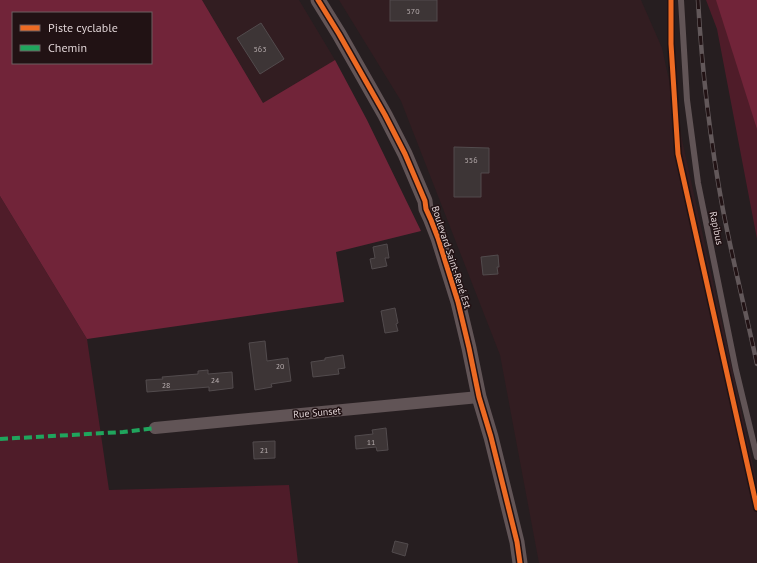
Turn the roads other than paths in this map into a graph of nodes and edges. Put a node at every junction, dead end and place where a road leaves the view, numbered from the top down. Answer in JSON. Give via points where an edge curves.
{"nodes":[{"id":1,"x":318,"y":0,"type":"edge"},
{"id":2,"x":681,"y":0,"type":"edge"},
{"id":3,"x":479,"y":397,"type":"junction"},
{"id":4,"x":155,"y":428,"type":"dead end"},
{"id":5,"x":757,"y":457,"type":"edge"},
{"id":6,"x":520,"y":563,"type":"edge"}],
"edges":[{"from":1,"to":3,"type":"street","name":"Boulevard Saint-René Est","via":[[385,115],[425,201],[458,302]]},
{"from":2,"to":5,"type":"lane","name":"Rapibus","via":[[687,100],[698,184],[736,370]]},
{"from":3,"to":4,"type":"street","name":"Rue Sunset"},
{"from":3,"to":6,"type":"street","name":"Boulevard Saint-René Est","via":[[493,444]]}]}
